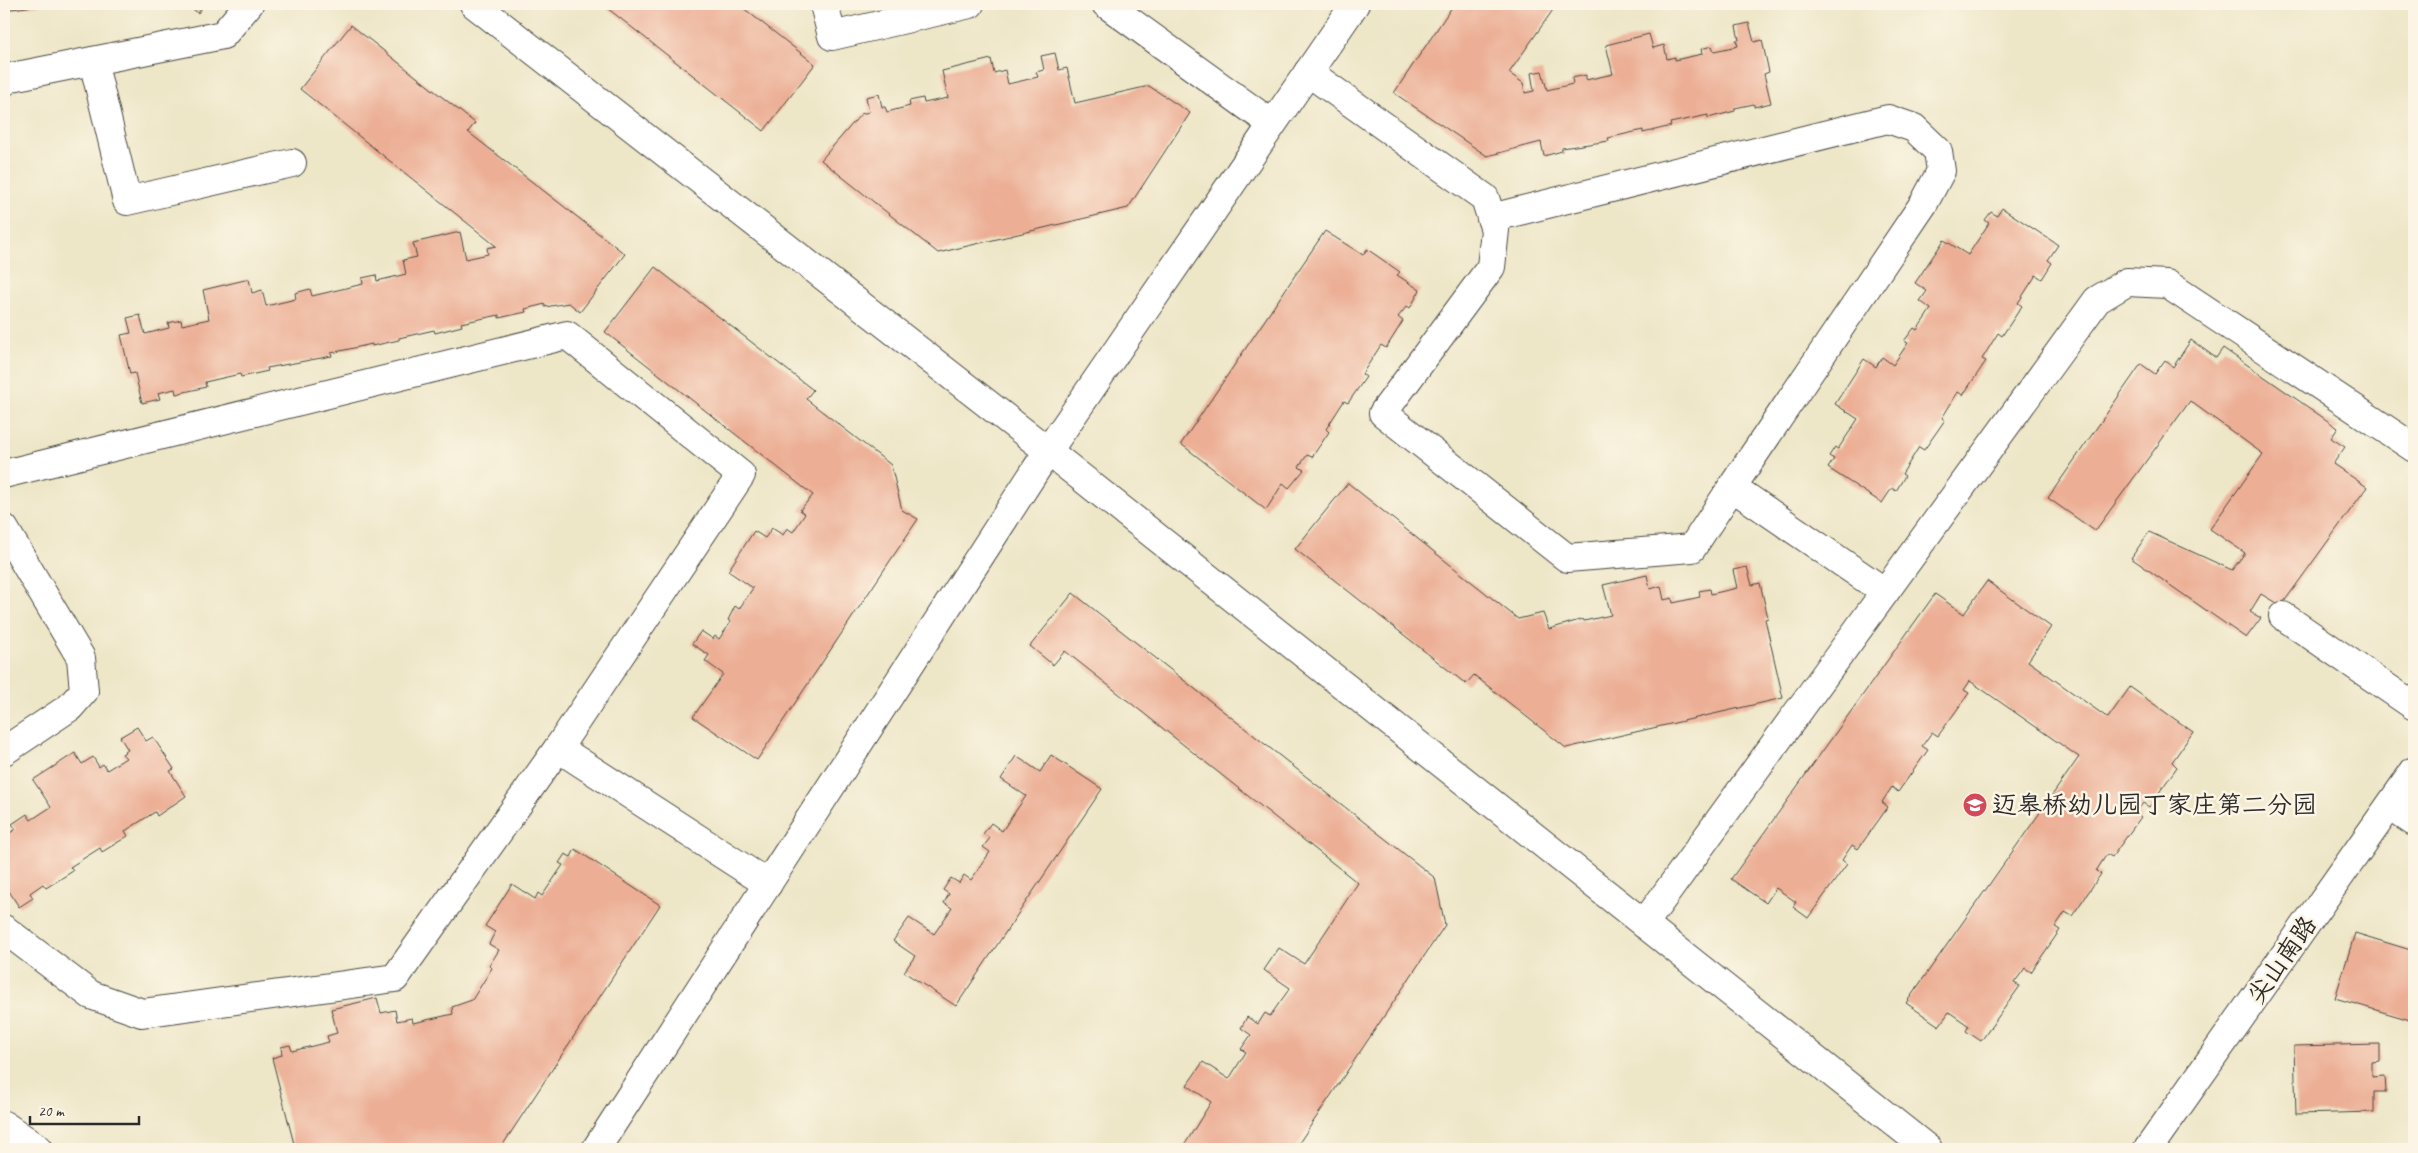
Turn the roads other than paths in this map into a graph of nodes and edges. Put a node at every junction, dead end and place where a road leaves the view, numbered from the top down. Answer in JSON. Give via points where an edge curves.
{"nodes":[{"id":1,"x":249,"y":4,"type":"edge"},
{"id":2,"x":474,"y":4,"type":"edge"},
{"id":3,"x":824,"y":4,"type":"edge"},
{"id":4,"x":970,"y":4,"type":"edge"},
{"id":5,"x":1106,"y":4,"type":"edge"},
{"id":6,"x":1355,"y":4,"type":"edge"},
{"id":7,"x":93,"y":60,"type":"junction"},
{"id":8,"x":1308,"y":72,"type":"junction"},
{"id":9,"x":4,"y":82,"type":"edge"},
{"id":10,"x":1272,"y":124,"type":"junction"},
{"id":11,"x":292,"y":163,"type":"dead end"},
{"id":12,"x":1491,"y":218,"type":"junction"},
{"id":13,"x":2414,"y":448,"type":"edge"},
{"id":14,"x":1048,"y":451,"type":"junction"},
{"id":15,"x":4,"y":474,"type":"edge"},
{"id":16,"x":1732,"y":487,"type":"junction"},
{"id":17,"x":4,"y":528,"type":"edge"},
{"id":18,"x":1884,"y":592,"type":"junction"},
{"id":19,"x":2283,"y":616,"type":"dead end"},
{"id":20,"x":2414,"y":706,"type":"edge"},
{"id":21,"x":558,"y":748,"type":"junction"},
{"id":22,"x":4,"y":751,"type":"edge"},
{"id":23,"x":2414,"y":771,"type":"edge"},
{"id":24,"x":2390,"y":806,"type":"junction"},
{"id":25,"x":2414,"y":822,"type":"edge"},
{"id":26,"x":768,"y":884,"type":"junction"},
{"id":27,"x":1644,"y":924,"type":"junction"},
{"id":28,"x":4,"y":929,"type":"edge"},
{"id":29,"x":4,"y":1125,"type":"edge"},
{"id":30,"x":39,"y":1149,"type":"edge"},
{"id":31,"x":596,"y":1149,"type":"edge"},
{"id":32,"x":1928,"y":1149,"type":"edge"},
{"id":33,"x":2148,"y":1149,"type":"edge"}],
"edges":[{"from":1,"to":7,"type":"street","via":[[223,35]]},
{"from":2,"to":14,"type":"street"},
{"from":3,"to":4,"type":"street","via":[[832,36]]},
{"from":5,"to":10,"type":"street"},
{"from":6,"to":8,"type":"street"},
{"from":7,"to":9,"type":"street","via":[[7,78]]},
{"from":7,"to":11,"type":"street","via":[[127,201]]},
{"from":8,"to":10,"type":"street"},
{"from":8,"to":12,"type":"street","via":[[1485,198]]},
{"from":10,"to":14,"type":"street"},
{"from":12,"to":16,"type":"street","via":[[1495,230],[1491,267],[1383,413],[1567,558],[1692,548]]},
{"from":12,"to":16,"type":"street","via":[[1888,119],[1914,128],[1938,151],[1941,171],[1924,203]]},
{"from":13,"to":18,"type":"street","via":[[2166,284],[2127,282],[2097,300]]},
{"from":14,"to":26,"type":"street"},
{"from":14,"to":27,"type":"street"},
{"from":15,"to":21,"type":"street","via":[[566,335],[741,475]]},
{"from":16,"to":18,"type":"street"},
{"from":17,"to":22,"type":"street","via":[[81,658],[84,691],[70,707]]},
{"from":18,"to":27,"type":"street"},
{"from":19,"to":20,"type":"street"},
{"from":21,"to":26,"type":"street"},
{"from":21,"to":28,"type":"street","via":[[395,978],[142,1013],[91,995]]},
{"from":23,"to":24,"type":"street","name":"尖山南路"},
{"from":24,"to":25,"type":"street"},
{"from":24,"to":33,"type":"street","name":"尖山南路"},
{"from":26,"to":31,"type":"street"},
{"from":27,"to":32,"type":"street"},
{"from":29,"to":30,"type":"street"}]}
